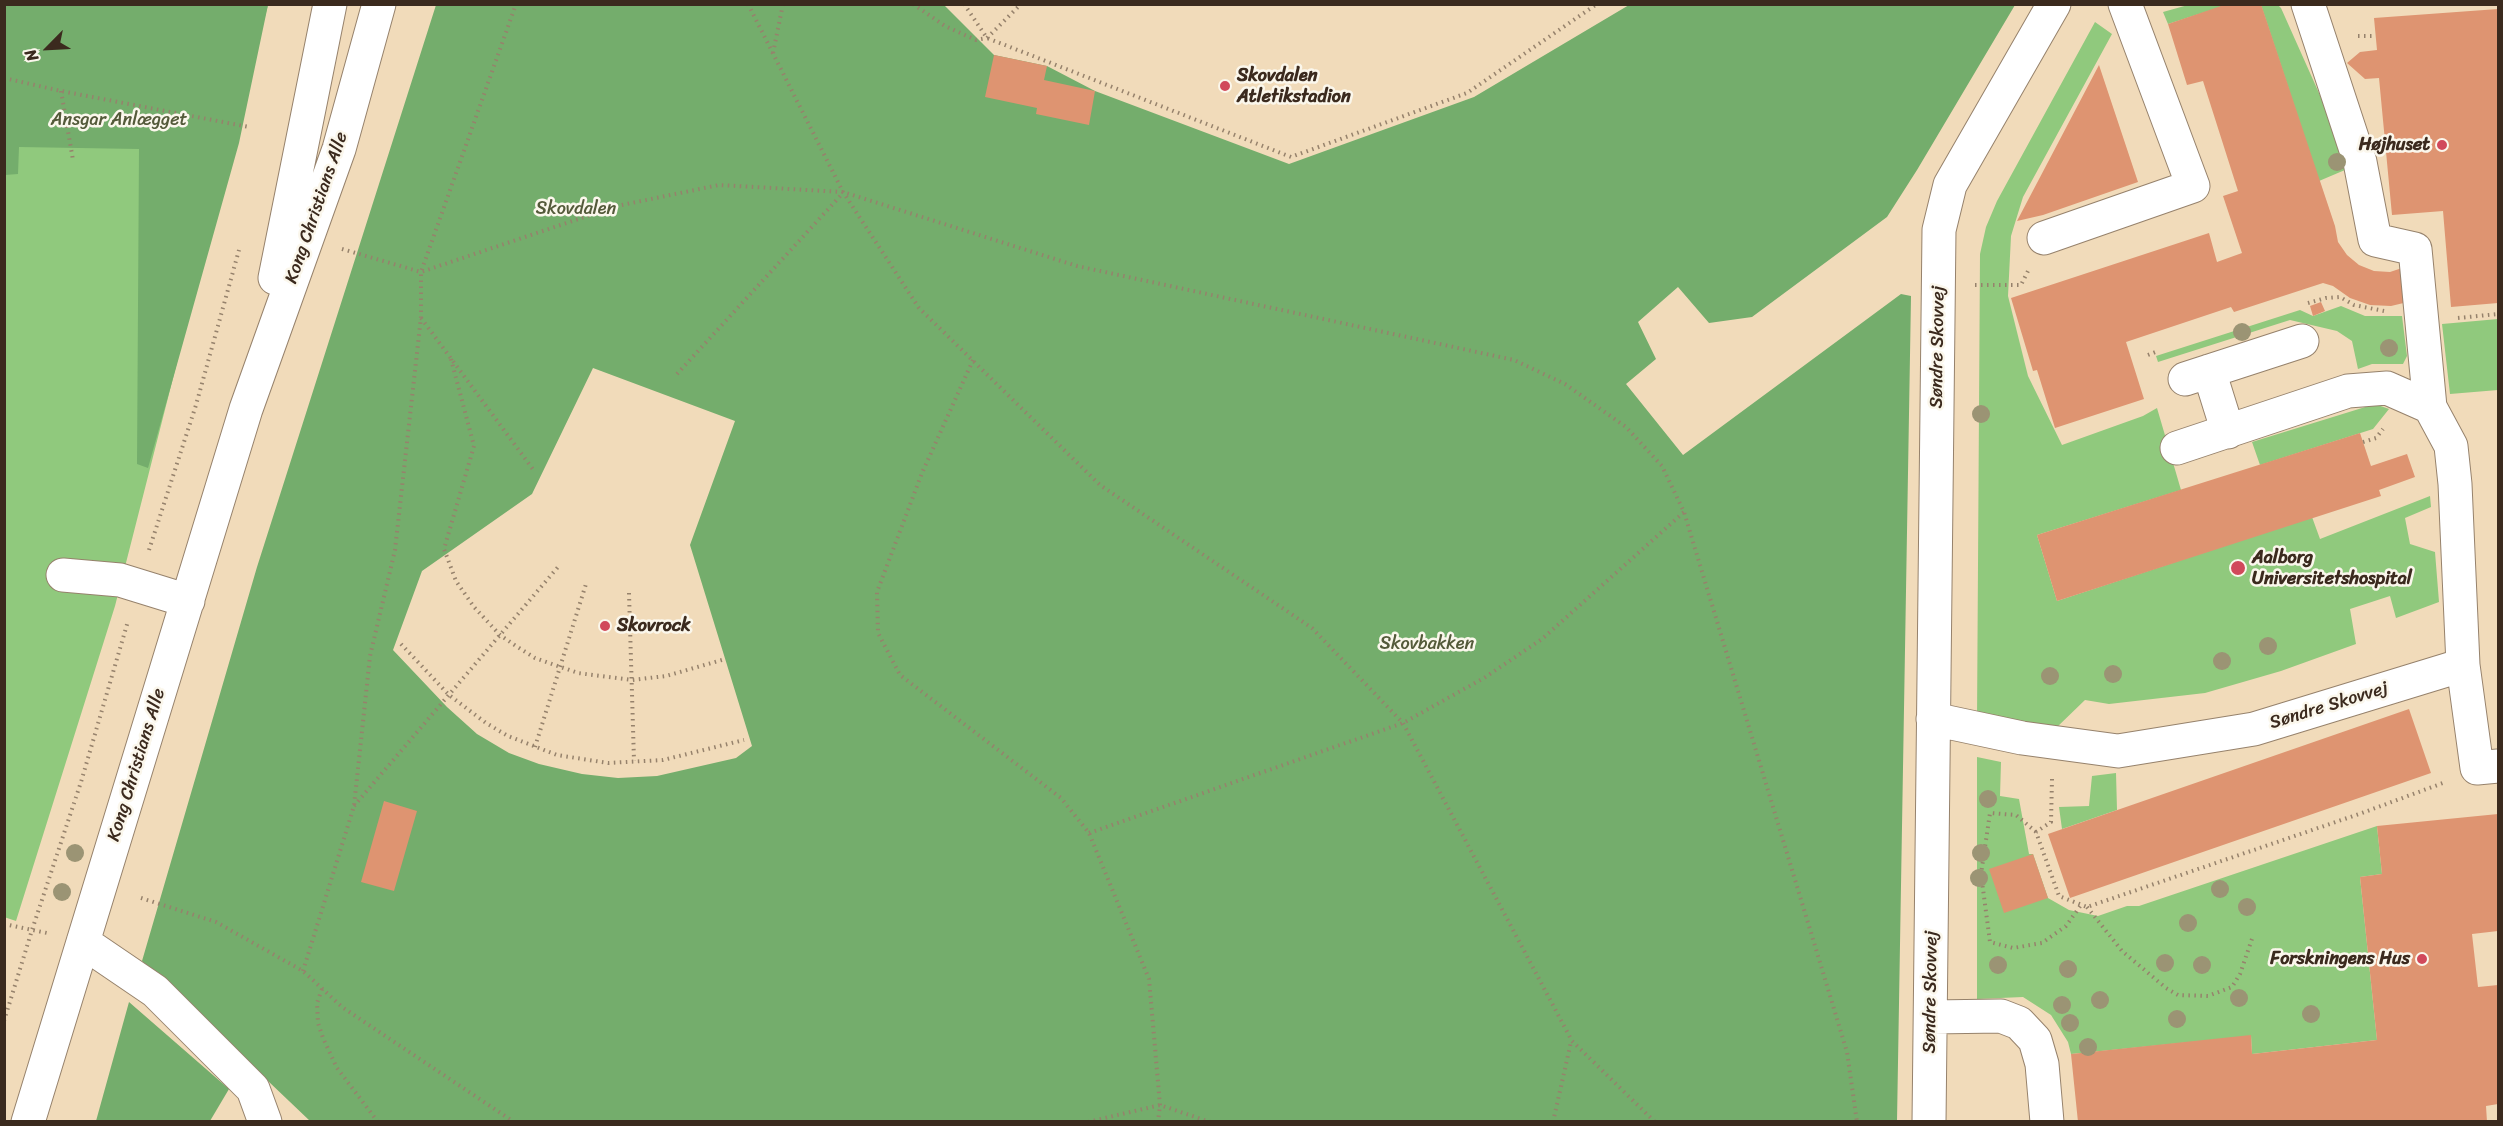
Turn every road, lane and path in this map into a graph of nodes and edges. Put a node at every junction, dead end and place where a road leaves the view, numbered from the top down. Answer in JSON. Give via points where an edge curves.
{"nodes":[{"id":1,"x":330,"y":4,"type":"edge"},
{"id":2,"x":379,"y":4,"type":"edge"},
{"id":3,"x":516,"y":4,"type":"edge"},
{"id":4,"x":748,"y":4,"type":"edge"},
{"id":5,"x":783,"y":4,"type":"edge"},
{"id":6,"x":913,"y":4,"type":"edge"},
{"id":7,"x":964,"y":4,"type":"edge"},
{"id":8,"x":1021,"y":4,"type":"edge"},
{"id":9,"x":1597,"y":4,"type":"edge"},
{"id":10,"x":2054,"y":4,"type":"edge"},
{"id":11,"x":2125,"y":4,"type":"edge"},
{"id":12,"x":2308,"y":4,"type":"edge"},
{"id":13,"x":987,"y":38,"type":"junction"},
{"id":14,"x":773,"y":53,"type":"junction"},
{"id":15,"x":4,"y":78,"type":"edge"},
{"id":16,"x":61,"y":91,"type":"junction"},
{"id":17,"x":249,"y":127,"type":"dead end"},
{"id":18,"x":73,"y":160,"type":"dead end"},
{"id":19,"x":843,"y":192,"type":"junction"},
{"id":20,"x":2044,"y":238,"type":"dead end"},
{"id":21,"x":241,"y":244,"type":"dead end"},
{"id":22,"x":336,"y":248,"type":"dead end"},
{"id":23,"x":421,"y":272,"type":"junction"},
{"id":24,"x":421,"y":317,"type":"junction"},
{"id":25,"x":2302,"y":341,"type":"dead end"},
{"id":26,"x":451,"y":359,"type":"junction"},
{"id":27,"x":973,"y":360,"type":"junction"},
{"id":28,"x":677,"y":374,"type":"dead end"},
{"id":29,"x":2430,"y":407,"type":"junction"},
{"id":30,"x":246,"y":409,"type":"junction"},
{"id":31,"x":2228,"y":432,"type":"junction"},
{"id":32,"x":2177,"y":448,"type":"dead end"},
{"id":33,"x":535,"y":472,"type":"dead end"},
{"id":34,"x":1683,"y":512,"type":"junction"},
{"id":35,"x":558,"y":567,"type":"dead end"},
{"id":36,"x":63,"y":575,"type":"dead end"},
{"id":37,"x":586,"y":584,"type":"dead end"},
{"id":38,"x":139,"y":585,"type":"junction"},
{"id":39,"x":629,"y":593,"type":"dead end"},
{"id":40,"x":188,"y":601,"type":"junction"},
{"id":41,"x":500,"y":635,"type":"junction"},
{"id":42,"x":401,"y":644,"type":"dead end"},
{"id":43,"x":722,"y":660,"type":"dead end"},
{"id":44,"x":2463,"y":664,"type":"junction"},
{"id":45,"x":560,"y":668,"type":"junction"},
{"id":46,"x":632,"y":680,"type":"junction"},
{"id":47,"x":449,"y":695,"type":"junction"},
{"id":48,"x":1933,"y":719,"type":"junction"},
{"id":49,"x":1403,"y":723,"type":"junction"},
{"id":50,"x":744,"y":740,"type":"dead end"},
{"id":51,"x":2053,"y":742,"type":"junction"},
{"id":52,"x":535,"y":747,"type":"junction"},
{"id":53,"x":634,"y":761,"type":"junction"},
{"id":54,"x":2491,"y":767,"type":"edge"},
{"id":55,"x":354,"y":806,"type":"junction"},
{"id":56,"x":2036,"y":832,"type":"junction"},
{"id":57,"x":1089,"y":833,"type":"junction"},
{"id":58,"x":141,"y":898,"type":"dead end"},
{"id":59,"x":2081,"y":905,"type":"junction"},
{"id":60,"x":2087,"y":907,"type":"junction"},
{"id":61,"x":2253,"y":936,"type":"dead end"},
{"id":62,"x":83,"y":942,"type":"junction"},
{"id":63,"x":303,"y":971,"type":"junction"},
{"id":64,"x":322,"y":989,"type":"junction"},
{"id":65,"x":1931,"y":1017,"type":"junction"},
{"id":66,"x":4,"y":1021,"type":"edge"},
{"id":67,"x":1572,"y":1041,"type":"junction"},
{"id":68,"x":1160,"y":1105,"type":"junction"},
{"id":69,"x":28,"y":1122,"type":"edge"},
{"id":70,"x":265,"y":1122,"type":"edge"},
{"id":71,"x":378,"y":1122,"type":"edge"},
{"id":72,"x":514,"y":1122,"type":"edge"},
{"id":73,"x":1088,"y":1122,"type":"edge"},
{"id":74,"x":1158,"y":1122,"type":"edge"},
{"id":75,"x":1210,"y":1122,"type":"edge"},
{"id":76,"x":1554,"y":1122,"type":"edge"},
{"id":77,"x":1655,"y":1122,"type":"edge"},
{"id":78,"x":1857,"y":1122,"type":"edge"},
{"id":79,"x":1929,"y":1122,"type":"edge"},
{"id":80,"x":2047,"y":1122,"type":"edge"}],
"edges":[{"from":1,"to":30,"type":"street","name":"Kong Christians Alle"},
{"from":2,"to":30,"type":"street","name":"Kong Christians Alle","via":[[339,149]]},
{"from":3,"to":23,"type":"path"},
{"from":4,"to":14,"type":"path"},
{"from":5,"to":14,"type":"path"},
{"from":6,"to":13,"type":"path","via":[[955,31],[976,40]]},
{"from":7,"to":13,"type":"path"},
{"from":8,"to":13,"type":"path"},
{"from":9,"to":13,"type":"path","via":[[1467,93],[1291,157]]},
{"from":10,"to":48,"type":"street","name":"Søndre Skovvej","via":[[1950,185],[1939,230]]},
{"from":11,"to":20,"type":"street","via":[[2193,186]]},
{"from":12,"to":29,"type":"street","via":[[2360,162],[2375,240],[2415,249]]},
{"from":14,"to":19,"type":"path"},
{"from":15,"to":16,"type":"path"},
{"from":16,"to":17,"type":"path"},
{"from":16,"to":18,"type":"path"},
{"from":19,"to":23,"type":"path","via":[[719,185],[617,206]]},
{"from":19,"to":27,"type":"path","via":[[919,308]]},
{"from":19,"to":28,"type":"path"},
{"from":19,"to":34,"type":"path","via":[[1077,266],[1514,360],[1565,384],[1626,427],[1662,466]]},
{"from":21,"to":38,"type":"path","via":[[196,405]]},
{"from":22,"to":23,"type":"path"},
{"from":23,"to":24,"type":"path"},
{"from":24,"to":26,"type":"path"},
{"from":24,"to":55,"type":"path","via":[[395,550],[370,656]]},
{"from":25,"to":31,"type":"street","via":[[2197,375]]},
{"from":26,"to":33,"type":"path"},
{"from":26,"to":41,"type":"path","via":[[474,446],[444,549],[456,581]]},
{"from":27,"to":49,"type":"path","via":[[1100,485],[1312,628]]},
{"from":27,"to":57,"type":"path","via":[[922,473],[877,592],[878,633],[900,675],[1061,798]]},
{"from":29,"to":31,"type":"street","via":[[2387,388],[2348,391]]},
{"from":29,"to":44,"type":"street","via":[[2451,446]]},
{"from":30,"to":40,"type":"street","name":"Kong Christians Alle"},
{"from":31,"to":32,"type":"street"},
{"from":34,"to":49,"type":"path","via":[[1542,639],[1484,678]]},
{"from":34,"to":78,"type":"path","via":[[1847,1052]]},
{"from":35,"to":41,"type":"path"},
{"from":36,"to":38,"type":"street"},
{"from":37,"to":45,"type":"path"},
{"from":38,"to":40,"type":"street"},
{"from":38,"to":66,"type":"path"},
{"from":39,"to":46,"type":"path"},
{"from":40,"to":62,"type":"street","name":"Kong Christians Alle"},
{"from":41,"to":45,"type":"path","via":[[535,658]]},
{"from":41,"to":47,"type":"path"},
{"from":42,"to":47,"type":"path"},
{"from":43,"to":46,"type":"path","via":[[666,676]]},
{"from":44,"to":51,"type":"street","name":"Søndre Skovvej","via":[[2254,729],[2118,751]]},
{"from":44,"to":54,"type":"street","via":[[2477,768]]},
{"from":45,"to":46,"type":"path"},
{"from":45,"to":52,"type":"path"},
{"from":46,"to":53,"type":"path"},
{"from":47,"to":52,"type":"path","via":[[486,723]]},
{"from":47,"to":55,"type":"path"},
{"from":48,"to":51,"type":"street","name":"Søndre Skovvej"},
{"from":48,"to":65,"type":"street","name":"Søndre Skovvej"},
{"from":49,"to":57,"type":"path"},
{"from":49,"to":67,"type":"path"},
{"from":50,"to":53,"type":"path","via":[[691,755]]},
{"from":51,"to":56,"type":"path","via":[[2051,822]]},
{"from":52,"to":53,"type":"path","via":[[608,763]]},
{"from":54,"to":60,"type":"path"},
{"from":55,"to":63,"type":"path"},
{"from":56,"to":59,"type":"path","via":[[2059,896]]},
{"from":56,"to":59,"type":"path","via":[[2016,814],[1990,813],[1981,874],[1990,942],[2013,948],[2042,943],[2066,926]]},
{"from":57,"to":68,"type":"path","via":[[1149,979]]},
{"from":58,"to":63,"type":"path","via":[[216,922]]},
{"from":59,"to":60,"type":"path"},
{"from":60,"to":61,"type":"path","via":[[2122,951],[2178,995],[2208,996],[2232,987]]},
{"from":62,"to":69,"type":"street","name":"Kong Christians Alle"},
{"from":62,"to":70,"type":"street","via":[[155,991],[253,1089]]},
{"from":63,"to":64,"type":"path"},
{"from":64,"to":71,"type":"path","via":[[317,1002],[323,1038],[337,1068]]},
{"from":64,"to":72,"type":"path"},
{"from":65,"to":79,"type":"street","name":"Søndre Skovvej"},
{"from":65,"to":80,"type":"street","via":[[2001,1016],[2019,1023],[2035,1040],[2042,1064]]},
{"from":67,"to":76,"type":"path"},
{"from":67,"to":77,"type":"path"},
{"from":68,"to":73,"type":"path"},
{"from":68,"to":74,"type":"path"},
{"from":68,"to":75,"type":"path"}]}
